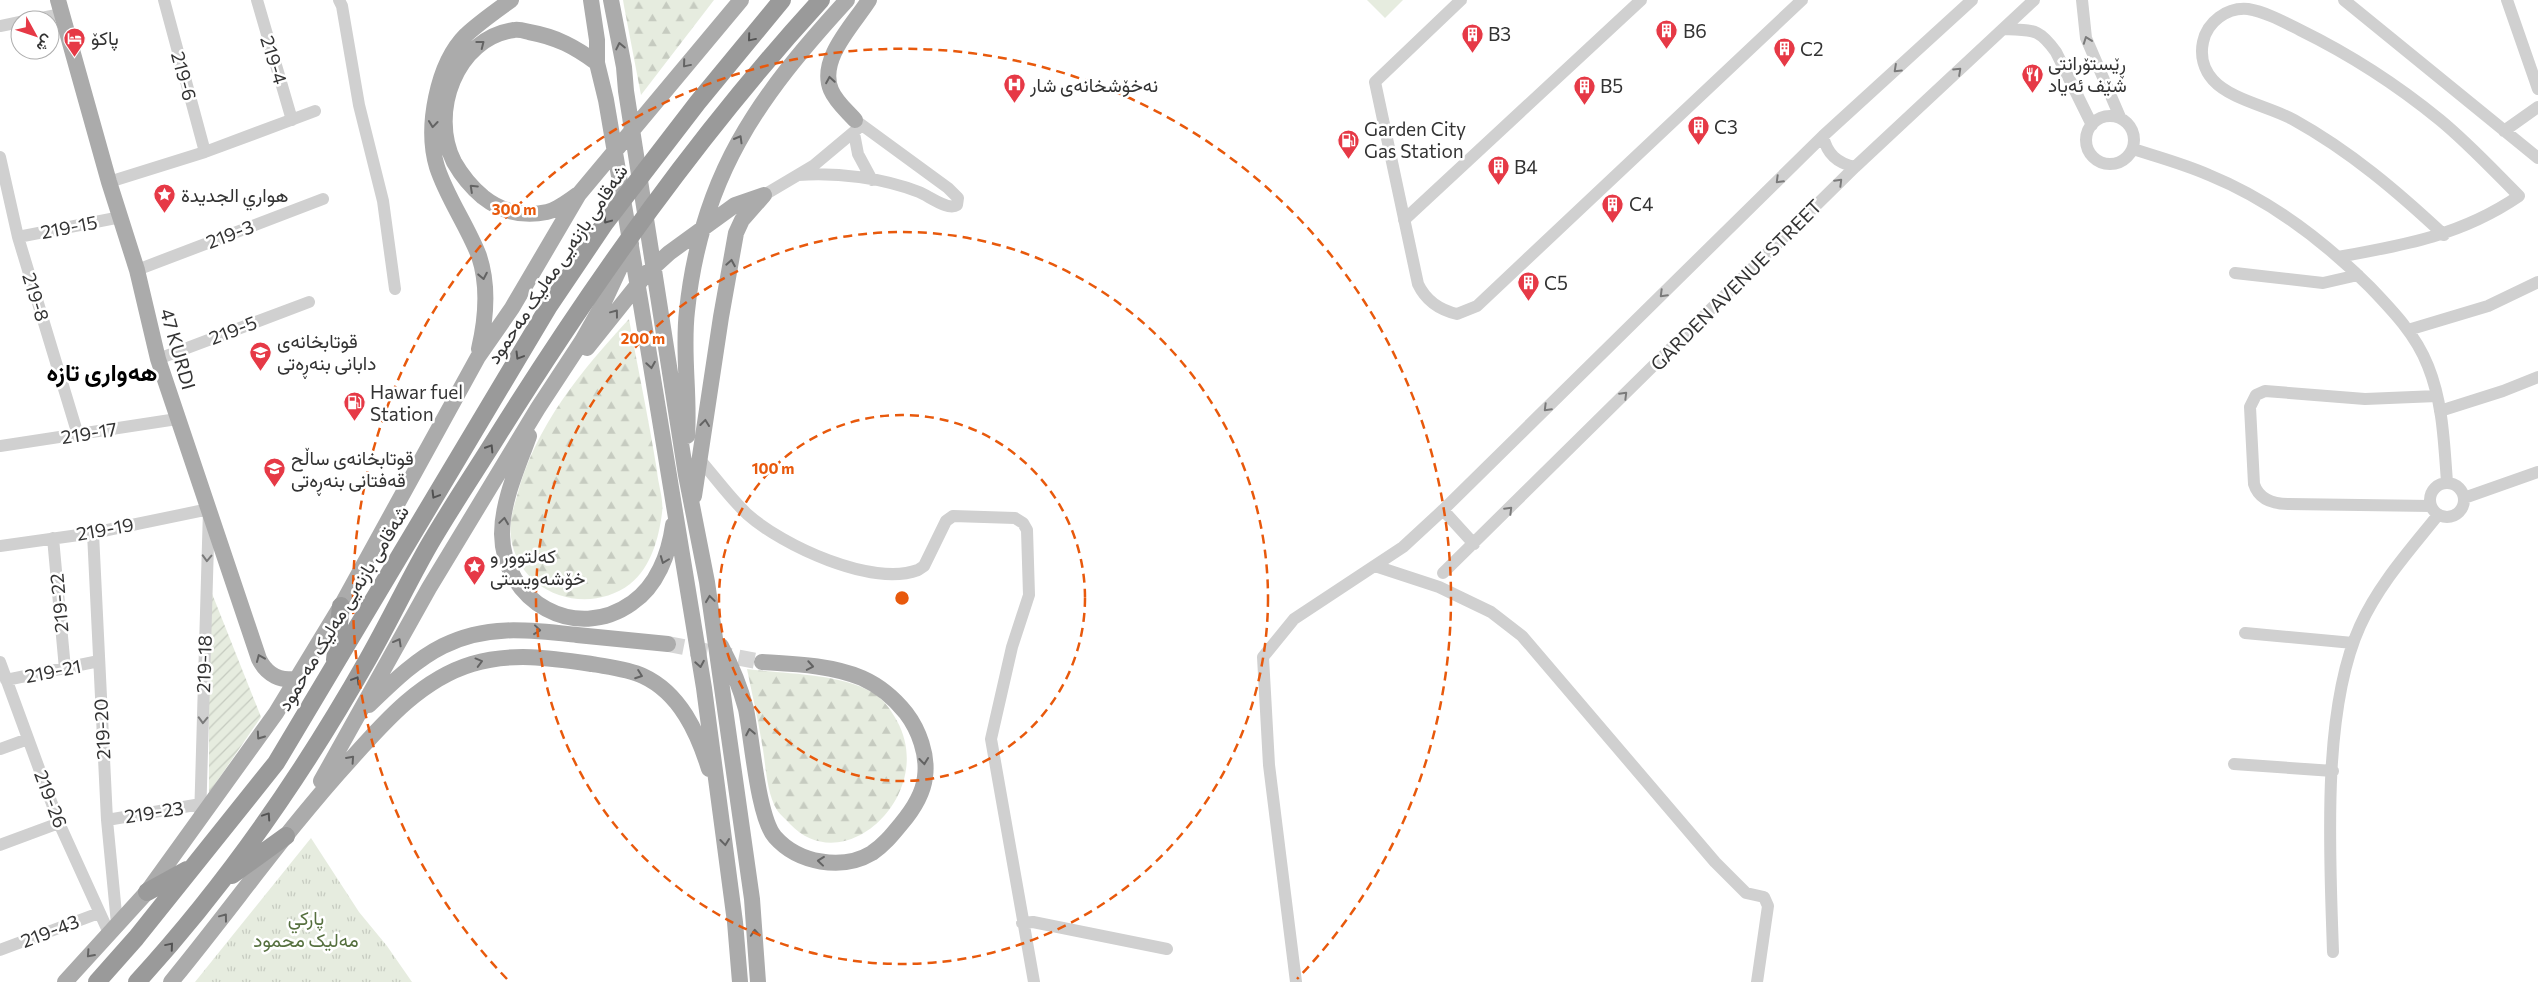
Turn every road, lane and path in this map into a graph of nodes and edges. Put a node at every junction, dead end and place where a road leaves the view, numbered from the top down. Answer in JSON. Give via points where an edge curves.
{"nodes":[{"id":1,"x":164,"y":0,"type":"edge"},
{"id":2,"x":257,"y":0,"type":"edge"},
{"id":3,"x":339,"y":0,"type":"edge"},
{"id":4,"x":511,"y":0,"type":"edge"},
{"id":5,"x":591,"y":0,"type":"edge"},
{"id":6,"x":611,"y":0,"type":"edge"},
{"id":7,"x":727,"y":0,"type":"edge"},
{"id":8,"x":740,"y":0,"type":"edge"},
{"id":9,"x":782,"y":0,"type":"edge"},
{"id":10,"x":821,"y":0,"type":"edge"},
{"id":11,"x":847,"y":0,"type":"edge"},
{"id":12,"x":869,"y":0,"type":"edge"},
{"id":13,"x":1461,"y":0,"type":"edge"},
{"id":14,"x":1641,"y":0,"type":"edge"},
{"id":15,"x":1802,"y":0,"type":"edge"},
{"id":16,"x":1972,"y":0,"type":"edge"},
{"id":17,"x":2034,"y":0,"type":"edge"},
{"id":18,"x":2082,"y":0,"type":"edge"},
{"id":19,"x":2344,"y":0,"type":"edge"},
{"id":20,"x":2511,"y":2,"type":"edge"},
{"id":21,"x":60,"y":7,"type":"edge"},
{"id":22,"x":2004,"y":29,"type":"junction"},
{"id":23,"x":703,"y":44,"type":"junction"},
{"id":24,"x":598,"y":63,"type":"junction"},
{"id":25,"x":2538,"y":89,"type":"edge"},
{"id":26,"x":2538,"y":107,"type":"edge"},
{"id":27,"x":315,"y":111,"type":"dead end"},
{"id":28,"x":2120,"y":117,"type":"junction"},
{"id":29,"x":292,"y":120,"type":"junction"},
{"id":30,"x":2092,"y":125,"type":"junction"},
{"id":31,"x":857,"y":126,"type":"junction"},
{"id":32,"x":2504,"y":131,"type":"junction"},
{"id":33,"x":1823,"y":136,"type":"junction"},
{"id":34,"x":2133,"y":149,"type":"junction"},
{"id":35,"x":205,"y":152,"type":"junction"},
{"id":36,"x":0,"y":157,"type":"edge"},
{"id":37,"x":2538,"y":158,"type":"edge"},
{"id":38,"x":1855,"y":167,"type":"junction"},
{"id":39,"x":798,"y":175,"type":"junction"},
{"id":40,"x":872,"y":180,"type":"junction"},
{"id":41,"x":109,"y":182,"type":"junction"},
{"id":42,"x":579,"y":194,"type":"junction"},
{"id":43,"x":764,"y":195,"type":"junction"},
{"id":44,"x":323,"y":199,"type":"dead end"},
{"id":45,"x":121,"y":217,"type":"junction"},
{"id":46,"x":1404,"y":220,"type":"junction"},
{"id":47,"x":637,"y":228,"type":"junction"},
{"id":48,"x":2444,"y":235,"type":"junction"},
{"id":49,"x":18,"y":237,"type":"junction"},
{"id":50,"x":2338,"y":257,"type":"junction"},
{"id":51,"x":137,"y":270,"type":"junction"},
{"id":52,"x":2235,"y":274,"type":"dead end"},
{"id":53,"x":2358,"y":275,"type":"junction"},
{"id":54,"x":2538,"y":282,"type":"edge"},
{"id":55,"x":395,"y":289,"type":"dead end"},
{"id":56,"x":309,"y":302,"type":"dead end"},
{"id":57,"x":2408,"y":330,"type":"junction"},
{"id":58,"x":478,"y":357,"type":"junction"},
{"id":59,"x":158,"y":359,"type":"junction"},
{"id":60,"x":561,"y":376,"type":"junction"},
{"id":61,"x":2538,"y":377,"type":"edge"},
{"id":62,"x":2437,"y":396,"type":"junction"},
{"id":63,"x":538,"y":408,"type":"junction"},
{"id":64,"x":2440,"y":411,"type":"junction"},
{"id":65,"x":177,"y":419,"type":"junction"},
{"id":66,"x":78,"y":435,"type":"junction"},
{"id":67,"x":0,"y":446,"type":"edge"},
{"id":68,"x":683,"y":458,"type":"junction"},
{"id":69,"x":700,"y":460,"type":"junction"},
{"id":70,"x":2538,"y":472,"type":"edge"},
{"id":71,"x":2447,"y":482,"type":"junction"},
{"id":72,"x":2464,"y":498,"type":"junction"},
{"id":73,"x":692,"y":506,"type":"junction"},
{"id":74,"x":208,"y":509,"type":"junction"},
{"id":75,"x":1443,"y":510,"type":"junction"},
{"id":76,"x":2435,"y":510,"type":"junction"},
{"id":77,"x":675,"y":512,"type":"junction"},
{"id":78,"x":92,"y":533,"type":"junction"},
{"id":79,"x":53,"y":538,"type":"junction"},
{"id":80,"x":1474,"y":544,"type":"junction"},
{"id":81,"x":0,"y":546,"type":"edge"},
{"id":82,"x":1375,"y":566,"type":"junction"},
{"id":83,"x":1443,"y":573,"type":"dead end"},
{"id":84,"x":341,"y":606,"type":"junction"},
{"id":85,"x":2245,"y":632,"type":"dead end"},
{"id":86,"x":715,"y":634,"type":"junction"},
{"id":87,"x":2353,"y":643,"type":"junction"},
{"id":88,"x":668,"y":644,"type":"tunnel mouth"},
{"id":89,"x":99,"y":661,"type":"junction"},
{"id":90,"x":0,"y":662,"type":"edge"},
{"id":91,"x":762,"y":662,"type":"tunnel mouth"},
{"id":92,"x":335,"y":667,"type":"junction"},
{"id":93,"x":65,"y":668,"type":"junction"},
{"id":94,"x":298,"y":678,"type":"junction"},
{"id":95,"x":6,"y":680,"type":"junction"},
{"id":96,"x":359,"y":715,"type":"junction"},
{"id":97,"x":28,"y":739,"type":"junction"},
{"id":98,"x":0,"y":749,"type":"edge"},
{"id":99,"x":2234,"y":764,"type":"dead end"},
{"id":100,"x":2333,"y":772,"type":"junction"},
{"id":101,"x":721,"y":810,"type":"junction"},
{"id":102,"x":201,"y":812,"type":"junction"},
{"id":103,"x":107,"y":820,"type":"junction"},
{"id":104,"x":59,"y":823,"type":"junction"},
{"id":105,"x":286,"y":836,"type":"junction"},
{"id":106,"x":0,"y":845,"type":"edge"},
{"id":107,"x":194,"y":866,"type":"junction"},
{"id":108,"x":222,"y":883,"type":"junction"},
{"id":109,"x":146,"y":892,"type":"junction"},
{"id":110,"x":752,"y":898,"type":"junction"},
{"id":111,"x":733,"y":902,"type":"junction"},
{"id":112,"x":99,"y":912,"type":"junction"},
{"id":113,"x":1022,"y":923,"type":"junction"},
{"id":114,"x":113,"y":929,"type":"junction"},
{"id":115,"x":1166,"y":949,"type":"dead end"},
{"id":116,"x":0,"y":950,"type":"edge"},
{"id":117,"x":2333,"y":952,"type":"dead end"},
{"id":118,"x":65,"y":982,"type":"edge"},
{"id":119,"x":97,"y":982,"type":"edge"},
{"id":120,"x":137,"y":982,"type":"edge"},
{"id":121,"x":171,"y":982,"type":"edge"},
{"id":122,"x":740,"y":982,"type":"edge"},
{"id":123,"x":758,"y":982,"type":"edge"},
{"id":124,"x":1034,"y":982,"type":"edge"},
{"id":125,"x":1296,"y":982,"type":"edge"},
{"id":126,"x":1757,"y":982,"type":"edge"}],
"edges":[{"from":1,"to":35,"type":"street","name":"219-6"},
{"from":2,"to":29,"type":"street","name":"219-4"},
{"from":3,"to":55,"type":"street","via":[[359,105],[383,201]]},
{"from":4,"to":58,"type":"main road","one_way":true,"via":[[465,36],[443,70],[432,134],[437,166],[479,257],[486,293]]},
{"from":5,"to":24,"type":"main road"},
{"from":68,"to":6,"type":"main road","one_way":true},
{"from":7,"to":23,"type":"main road"},
{"from":8,"to":23,"type":"main road"},
{"from":9,"to":92,"type":"highway","name":"شەقامی بازنەیی مەلیک مەحمود","one_way":true,"via":[[692,110],[569,276],[378,588]]},
{"from":10,"to":47,"type":"highway","via":[[774,51]]},
{"from":68,"to":11,"type":"main road","one_way":true,"via":[[688,416],[685,340],[690,285],[703,223],[741,135],[795,58]]},
{"from":31,"to":12,"type":"main road","one_way":true,"via":[[835,97],[828,70],[835,52]]},
{"from":13,"to":46,"type":"street","via":[[1375,82]]},
{"from":14,"to":46,"type":"street"},
{"from":15,"to":46,"type":"street","via":[[1471,310],[1457,314],[1450,312],[1425,296],[1416,276]]},
{"from":16,"to":33,"type":"street","one_way":true},
{"from":17,"to":22,"type":"street","name":"GARDEN AVENUE STREET"},
{"from":28,"to":18,"type":"street","one_way":true,"via":[[2086,38]]},
{"from":19,"to":32,"type":"street"},
{"from":20,"to":25,"type":"street"},
{"from":21,"to":41,"type":"main road","name":"47 KURDI"},
{"from":22,"to":30,"type":"street","via":[[2038,32],[2048,41]]},
{"from":38,"to":22,"type":"street","name":"GARDEN AVENUE STREET","one_way":true},
{"from":23,"to":42,"type":"main road","one_way":true},
{"from":42,"to":24,"type":"main road","one_way":true,"via":[[548,212],[516,214],[496,208],[469,185],[454,161],[446,136],[446,106],[456,71],[477,47],[491,37],[516,30],[550,35]]},
{"from":24,"to":77,"type":"main road","one_way":true},
{"from":26,"to":32,"type":"street"},
{"from":27,"to":29,"type":"street"},
{"from":28,"to":30,"type":"street","via":[[2104,116]]},
{"from":28,"to":34,"type":"street","via":[[2134,134]]},
{"from":29,"to":35,"type":"street"},
{"from":30,"to":34,"type":"street","via":[[2086,140],[2092,156],[2098,161],[2115,164],[2123,161]]},
{"from":31,"to":39,"type":"street","via":[[827,156]]},
{"from":31,"to":40,"type":"street","via":[[858,154]]},
{"from":31,"to":40,"type":"street","via":[[948,188],[957,196],[959,203],[948,207],[914,190]]},
{"from":32,"to":37,"type":"street"},
{"from":33,"to":38,"type":"street","via":[[1832,156]]},
{"from":33,"to":75,"type":"street","one_way":true},
{"from":34,"to":50,"type":"street","via":[[2209,174],[2236,187],[2302,228]]},
{"from":35,"to":41,"type":"street"},
{"from":36,"to":49,"type":"street","name":"219-8"},
{"from":80,"to":38,"type":"street","name":"GARDEN AVENUE STREET","one_way":true},
{"from":39,"to":40,"type":"street","via":[[834,174]]},
{"from":39,"to":43,"type":"street"},
{"from":41,"to":45,"type":"main road","name":"47 KURDI"},
{"from":42,"to":58,"type":"main road","via":[[512,308]]},
{"from":60,"to":43,"type":"main road","one_way":true,"via":[[647,273],[669,253],[735,205]]},
{"from":69,"to":43,"type":"main road","one_way":true,"via":[[720,317],[736,232]]},
{"from":44,"to":51,"type":"street","name":"219-3"},
{"from":45,"to":49,"type":"street","name":"219-15"},
{"from":45,"to":51,"type":"main road","name":"47 KURDI"},
{"from":47,"to":60,"type":"main road","via":[[603,304]]},
{"from":108,"to":47,"type":"highway","one_way":true,"via":[[315,746],[367,660],[428,547],[539,370]]},
{"from":48,"to":48,"type":"street","via":[[2383,180],[2342,151],[2295,120],[2218,85],[2208,73],[2202,56],[2204,38],[2212,24],[2231,11],[2247,9],[2357,60],[2441,121],[2519,196],[2490,215]]},
{"from":48,"to":50,"type":"street"},
{"from":49,"to":66,"type":"street","name":"219-8"},
{"from":50,"to":53,"type":"street"},
{"from":51,"to":59,"type":"main road","name":"47 KURDI"},
{"from":52,"to":53,"type":"street","via":[[2323,284]]},
{"from":53,"to":57,"type":"street"},
{"from":54,"to":57,"type":"street","via":[[2488,306]]},
{"from":56,"to":59,"type":"street","name":"219-5"},
{"from":57,"to":62,"type":"street","via":[[2428,365]]},
{"from":58,"to":84,"type":"main road"},
{"from":59,"to":65,"type":"main road","name":"47 KURDI"},
{"from":60,"to":63,"type":"main road"},
{"from":61,"to":64,"type":"street"},
{"from":62,"to":64,"type":"street"},
{"from":62,"to":76,"type":"street","via":[[2355,398],[2265,391],[2256,394],[2250,407],[2254,484],[2270,502]]},
{"from":77,"to":63,"type":"main road","one_way":true,"via":[[669,546],[658,575],[632,603],[619,611],[590,619],[561,616],[532,600],[513,577],[507,564],[502,535],[508,500]]},
{"from":96,"to":63,"type":"main road","one_way":true,"via":[[434,579]]},
{"from":64,"to":71,"type":"street"},
{"from":65,"to":66,"type":"street","name":"219-17"},
{"from":65,"to":74,"type":"main road","name":"47 KURDI"},
{"from":66,"to":67,"type":"street","name":"219-17"},
{"from":68,"to":73,"type":"main road"},
{"from":69,"to":73,"type":"main road"},
{"from":69,"to":113,"type":"street","via":[[748,514],[798,548],[874,574],[918,570],[924,566],[946,521],[953,516],[1015,518],[1023,523],[1027,530],[1029,594],[1012,647],[991,739]]},
{"from":70,"to":72,"type":"street"},
{"from":71,"to":72,"type":"street","via":[[2458,486]]},
{"from":71,"to":76,"type":"street","via":[[2433,490]]},
{"from":72,"to":76,"type":"street","via":[[2464,506],[2456,515],[2445,517]]},
{"from":86,"to":73,"type":"main road","one_way":true},
{"from":74,"to":78,"type":"street","name":"219-19"},
{"from":94,"to":74,"type":"main road","name":"47 KURDI","one_way":true,"via":[[278,678],[262,665]]},
{"from":74,"to":102,"type":"street","name":"219-18","one_way":true},
{"from":75,"to":80,"type":"street"},
{"from":75,"to":82,"type":"street","via":[[1403,547]]},
{"from":76,"to":87,"type":"street","via":[[2379,590]]},
{"from":77,"to":101,"type":"main road","one_way":true},
{"from":78,"to":79,"type":"street","name":"219-19"},
{"from":78,"to":89,"type":"street","name":"219-20"},
{"from":79,"to":81,"type":"street","name":"219-19"},
{"from":79,"to":93,"type":"street","name":"219-22"},
{"from":80,"to":83,"type":"street","name":"GARDEN AVENUE STREET"},
{"from":82,"to":125,"type":"street","via":[[1294,619],[1263,657],[1269,765]]},
{"from":82,"to":126,"type":"street","via":[[1439,587],[1491,612],[1522,636],[1714,862],[1746,893],[1764,897],[1768,906]]},
{"from":84,"to":92,"type":"highway"},
{"from":84,"to":94,"type":"main road"},
{"from":85,"to":87,"type":"street"},
{"from":91,"to":86,"type":"main road","one_way":true,"via":[[802,664],[862,678],[882,688],[914,724],[921,743],[925,777],[911,812],[886,842],[870,854],[851,860],[826,862],[798,856],[775,837],[762,812],[738,680]]},
{"from":86,"to":110,"type":"main road"},
{"from":87,"to":100,"type":"street","via":[[2339,704]]},
{"from":96,"to":88,"type":"main road","one_way":true,"via":[[423,658],[443,646],[476,634],[511,628]]},
{"from":89,"to":93,"type":"street","name":"219-21"},
{"from":89,"to":103,"type":"street","name":"219-20"},
{"from":90,"to":95,"type":"street","name":"219-26"},
{"from":92,"to":107,"type":"highway","name":"شەقامی بازنەیی مەلیک مەحمود","via":[[276,764]]},
{"from":93,"to":95,"type":"street","name":"219-21"},
{"from":94,"to":102,"type":"main road","one_way":true},
{"from":95,"to":97,"type":"street","name":"219-26"},
{"from":96,"to":105,"type":"main road"},
{"from":97,"to":98,"type":"street"},
{"from":97,"to":104,"type":"street","name":"219-26"},
{"from":99,"to":100,"type":"street"},
{"from":100,"to":117,"type":"street"},
{"from":105,"to":101,"type":"main road","one_way":true,"via":[[383,723],[408,700],[452,671],[511,656],[551,658],[608,667],[643,676],[657,685],[686,715],[707,764]]},
{"from":101,"to":111,"type":"main road","one_way":true},
{"from":102,"to":103,"type":"street","name":"219-23"},
{"from":102,"to":109,"type":"main road"},
{"from":103,"to":114,"type":"street","name":"219-20"},
{"from":104,"to":106,"type":"street"},
{"from":104,"to":112,"type":"street","name":"219-26"},
{"from":105,"to":108,"type":"highway"},
{"from":121,"to":105,"type":"main road","one_way":true},
{"from":107,"to":109,"type":"highway"},
{"from":107,"to":119,"type":"highway","name":"شەقامی بازنەیی مەلیک مەحمود"},
{"from":120,"to":108,"type":"highway","one_way":true},
{"from":109,"to":114,"type":"main road"},
{"from":110,"to":111,"type":"main road"},
{"from":123,"to":110,"type":"main road","one_way":true},
{"from":111,"to":122,"type":"main road"},
{"from":112,"to":114,"type":"street","name":"219-26"},
{"from":112,"to":116,"type":"street","name":"219-43"},
{"from":113,"to":115,"type":"street","via":[[1033,922]]},
{"from":113,"to":124,"type":"street"},
{"from":114,"to":118,"type":"main road","one_way":true}]}
